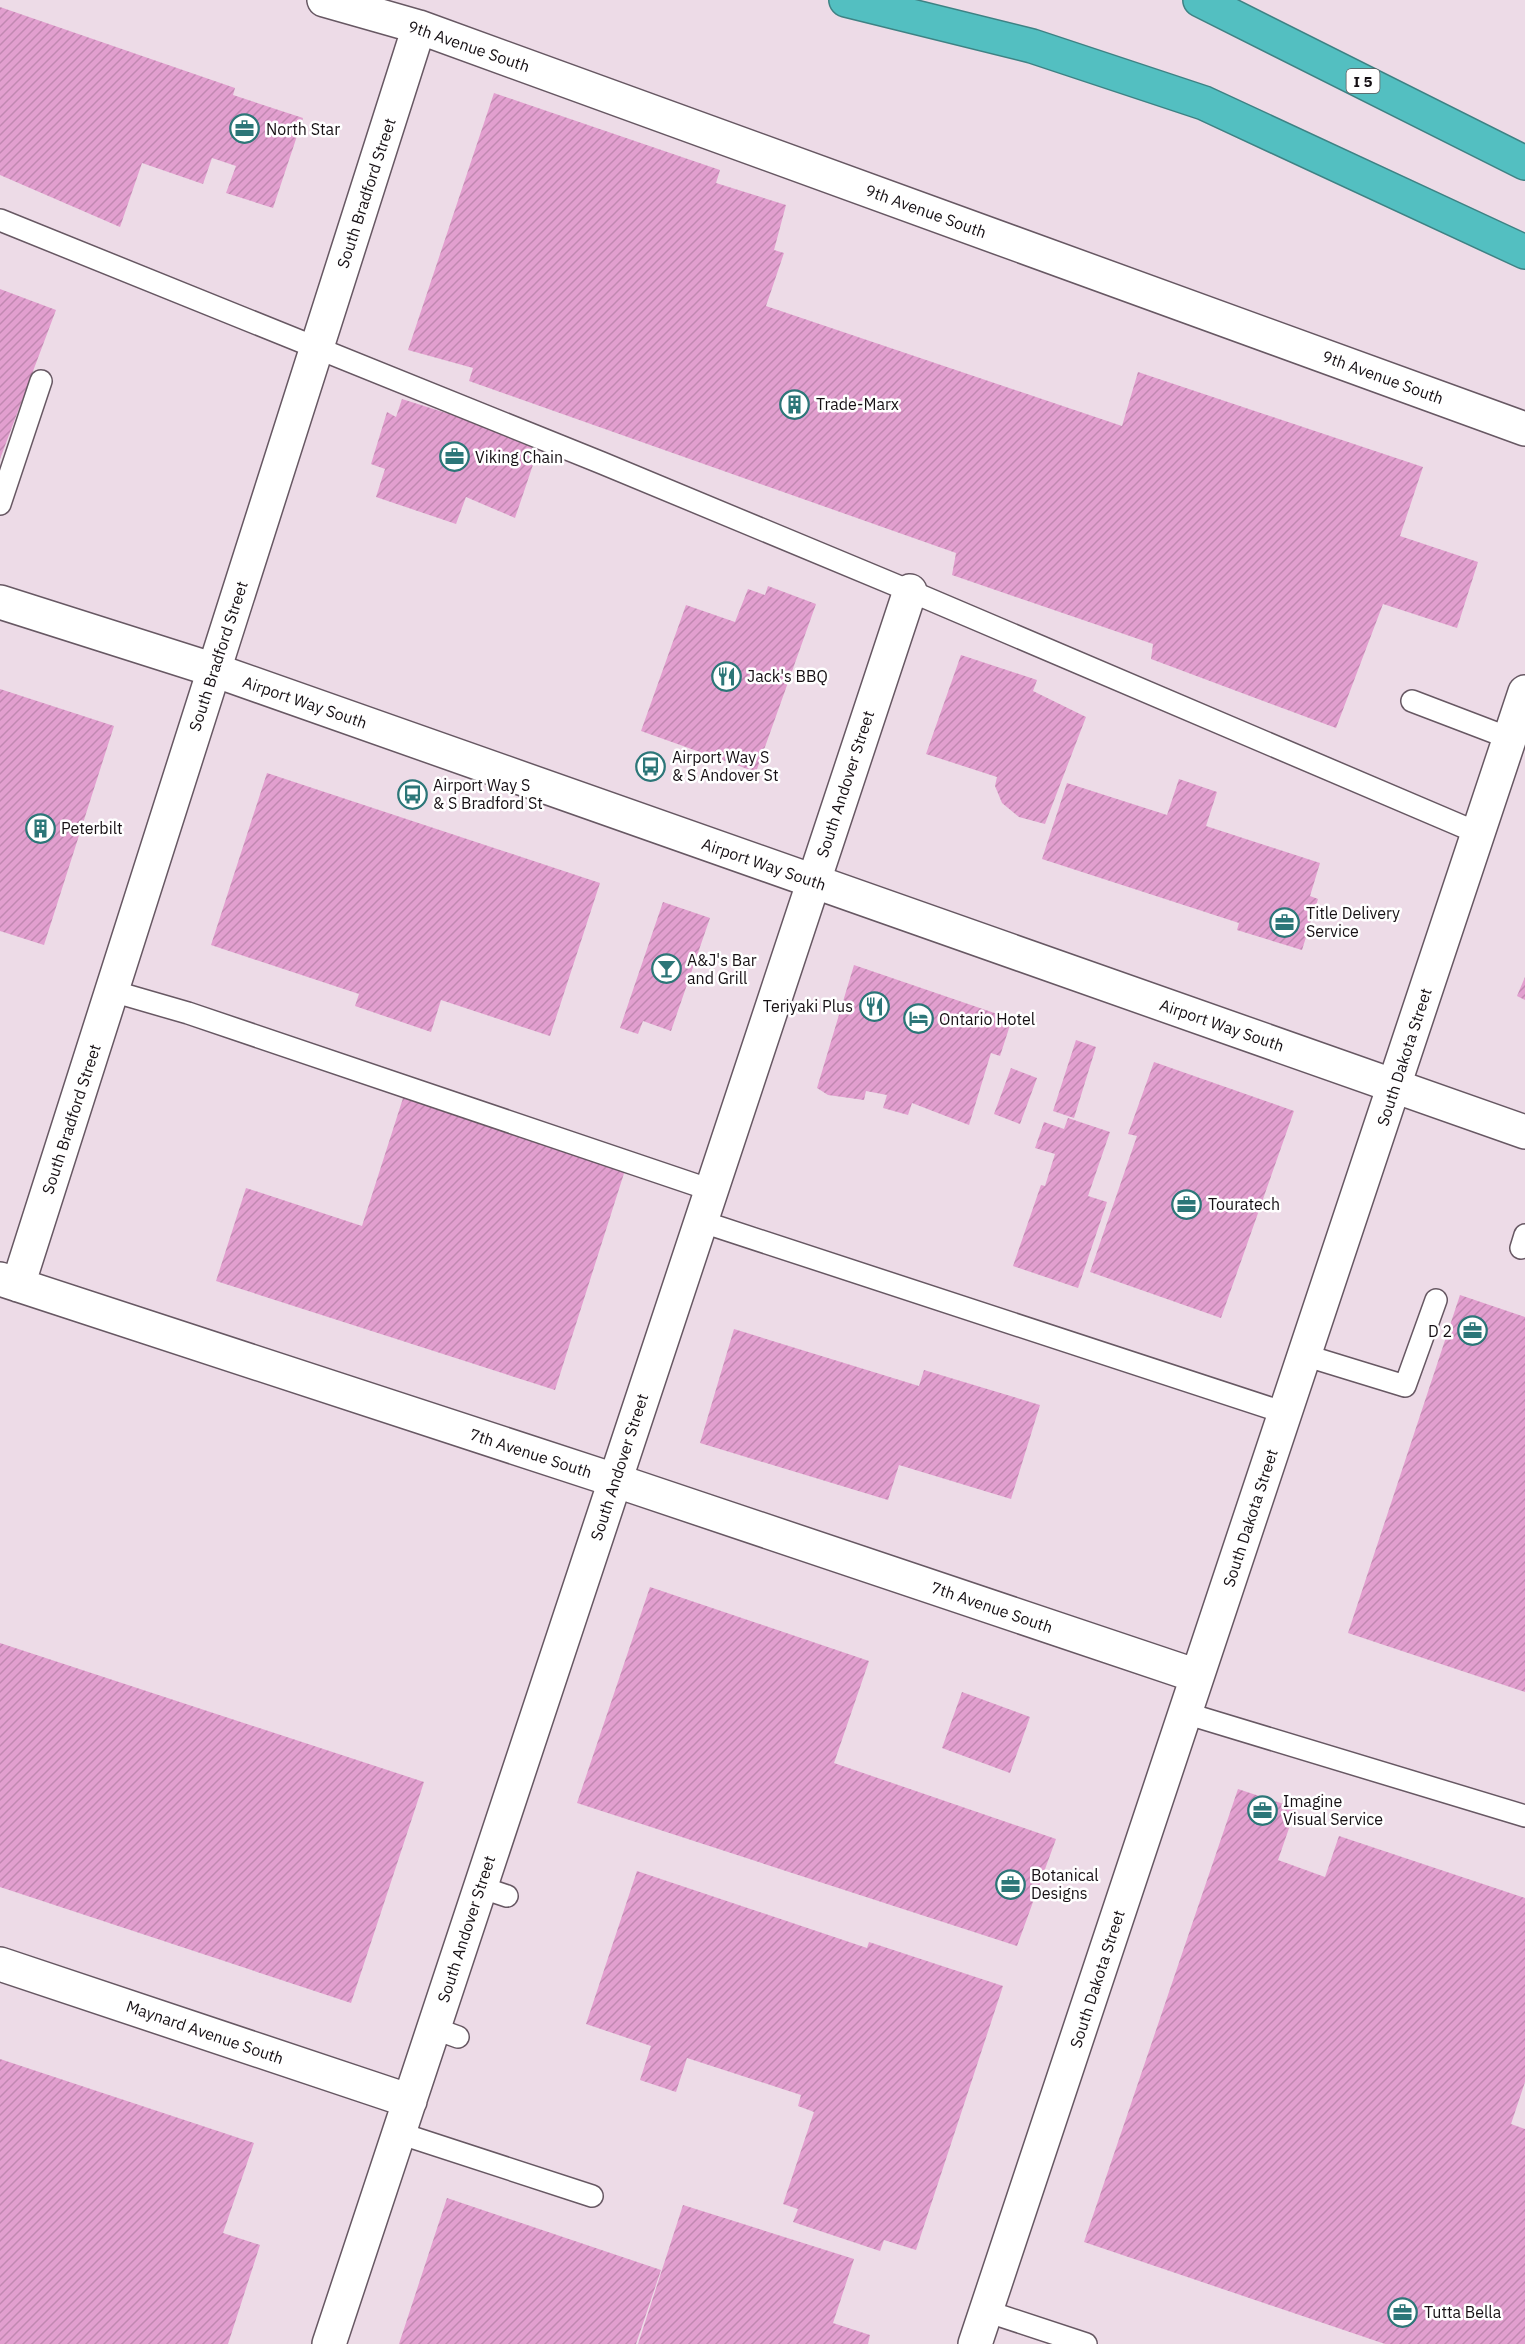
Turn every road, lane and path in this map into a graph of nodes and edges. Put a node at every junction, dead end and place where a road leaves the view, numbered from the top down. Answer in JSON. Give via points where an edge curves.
{"nodes":[{"id":1,"x":324,"y":0,"type":"edge"},
{"id":2,"x":1200,"y":0,"type":"edge"},
{"id":3,"x":852,"y":1,"type":"edge"},
{"id":4,"x":419,"y":27,"type":"junction"},
{"id":5,"x":1525,"y":163,"type":"edge"},
{"id":6,"x":0,"y":220,"type":"edge"},
{"id":7,"x":1525,"y":252,"type":"edge"},
{"id":8,"x":317,"y":347,"type":"junction"},
{"id":9,"x":41,"y":381,"type":"dead end"},
{"id":10,"x":1525,"y":429,"type":"edge"},
{"id":11,"x":0,"y":504,"type":"edge"},
{"id":12,"x":910,"y":591,"type":"junction"},
{"id":13,"x":0,"y":602,"type":"edge"},
{"id":14,"x":214,"y":670,"type":"junction"},
{"id":15,"x":1525,"y":692,"type":"edge"},
{"id":16,"x":1412,"y":701,"type":"dead end"},
{"id":17,"x":1509,"y":738,"type":"junction"},
{"id":18,"x":1478,"y":833,"type":"junction"},
{"id":19,"x":813,"y":881,"type":"junction"},
{"id":20,"x":112,"y":991,"type":"junction"},
{"id":21,"x":1394,"y":1085,"type":"junction"},
{"id":22,"x":1525,"y":1132,"type":"edge"},
{"id":23,"x":711,"y":1190,"type":"junction"},
{"id":24,"x":700,"y":1221,"type":"junction"},
{"id":25,"x":9,"y":1282,"type":"edge"},
{"id":26,"x":1436,"y":1300,"type":"dead end"},
{"id":27,"x":1304,"y":1355,"type":"junction"},
{"id":28,"x":1285,"y":1413,"type":"junction"},
{"id":29,"x":614,"y":1480,"type":"junction"},
{"id":30,"x":1197,"y":1676,"type":"junction"},
{"id":31,"x":1185,"y":1713,"type":"junction"},
{"id":32,"x":1525,"y":1816,"type":"edge"},
{"id":33,"x":0,"y":1964,"type":"edge"},
{"id":34,"x":410,"y":2101,"type":"junction"},
{"id":35,"x":399,"y":2133,"type":"junction"},
{"id":36,"x":592,"y":2196,"type":"dead end"},
{"id":37,"x":986,"y":2311,"type":"junction"},
{"id":38,"x":329,"y":2344,"type":"edge"},
{"id":39,"x":975,"y":2344,"type":"edge"},
{"id":40,"x":1086,"y":2344,"type":"edge"}],
"edges":[{"from":1,"to":4,"type":"street","name":"9th Avenue South"},
{"from":2,"to":5,"type":"highway","number":"I 5"},
{"from":3,"to":7,"type":"highway","via":[[1032,46],[1204,103]]},
{"from":4,"to":8,"type":"street","name":"South Bradford Street"},
{"from":4,"to":10,"type":"street","name":"9th Avenue South"},
{"from":6,"to":8,"type":"lane"},
{"from":8,"to":12,"type":"lane"},
{"from":8,"to":14,"type":"street","name":"South Bradford Street"},
{"from":9,"to":11,"type":"lane"},
{"from":12,"to":18,"type":"lane"},
{"from":12,"to":19,"type":"street","name":"South Andover Street"},
{"from":13,"to":14,"type":"street","name":"Airport Way South"},
{"from":14,"to":19,"type":"street","name":"Airport Way South"},
{"from":14,"to":20,"type":"street","name":"South Bradford Street"},
{"from":15,"to":17,"type":"street","name":"South Dakota Street"},
{"from":16,"to":17,"type":"lane"},
{"from":17,"to":18,"type":"street","name":"South Dakota Street"},
{"from":18,"to":21,"type":"street","name":"South Dakota Street"},
{"from":19,"to":21,"type":"street","name":"Airport Way South"},
{"from":19,"to":23,"type":"street","name":"South Andover Street"},
{"from":20,"to":23,"type":"lane","via":[[459,1103]]},
{"from":20,"to":25,"type":"street","name":"South Bradford Street"},
{"from":21,"to":22,"type":"street","name":"Airport Way South"},
{"from":21,"to":27,"type":"street","name":"South Dakota Street"},
{"from":23,"to":24,"type":"street","name":"South Andover Street"},
{"from":24,"to":28,"type":"lane"},
{"from":24,"to":29,"type":"street","name":"South Andover Street"},
{"from":25,"to":29,"type":"street","name":"7th Avenue South"},
{"from":26,"to":27,"type":"lane","via":[[1405,1386]]},
{"from":27,"to":28,"type":"street","name":"South Dakota Street"},
{"from":28,"to":30,"type":"street","name":"South Dakota Street"},
{"from":29,"to":30,"type":"street","name":"7th Avenue South"},
{"from":29,"to":34,"type":"street","name":"South Andover Street","via":[[494,1891],[446,2033]]},
{"from":30,"to":31,"type":"street","name":"South Dakota Street"},
{"from":31,"to":32,"type":"lane"},
{"from":31,"to":37,"type":"street","name":"South Dakota Street"},
{"from":33,"to":34,"type":"street","name":"Maynard Avenue South"},
{"from":34,"to":35,"type":"street","name":"South Andover Street"},
{"from":35,"to":36,"type":"lane"},
{"from":35,"to":38,"type":"street","name":"South Andover Street"},
{"from":37,"to":39,"type":"street","name":"South Dakota Street"},
{"from":37,"to":40,"type":"lane"}]}
